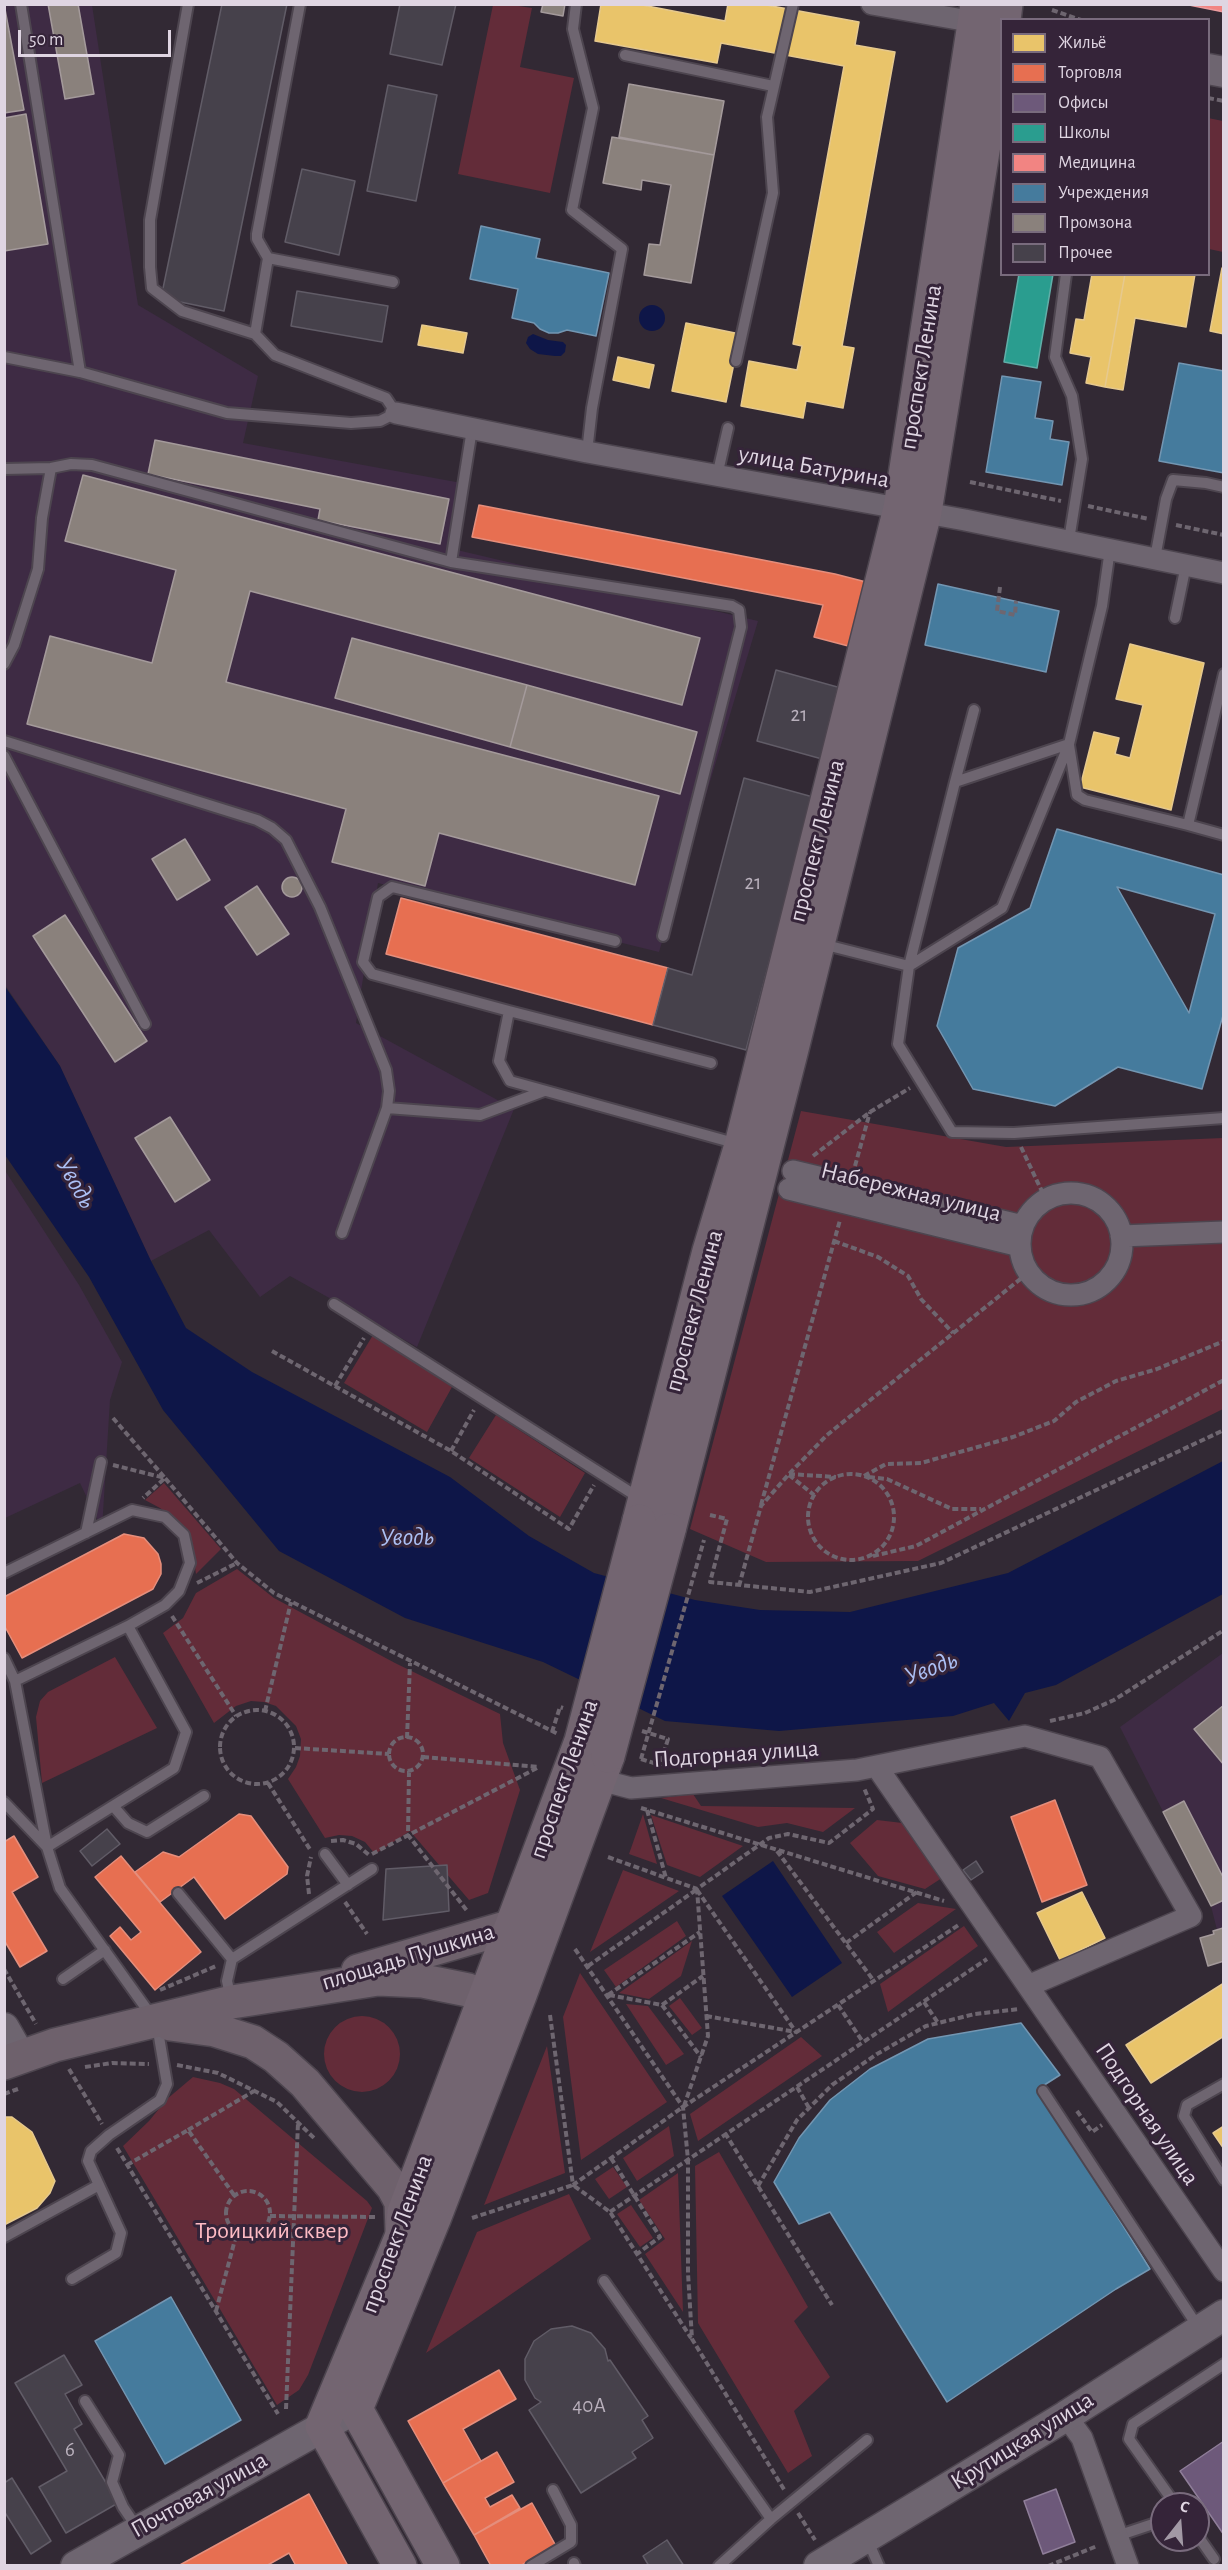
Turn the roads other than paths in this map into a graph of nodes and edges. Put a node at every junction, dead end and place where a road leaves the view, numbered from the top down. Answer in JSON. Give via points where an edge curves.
{"nodes":[{"id":1,"x":21,"y":4,"type":"edge"},
{"id":2,"x":188,"y":4,"type":"edge"},
{"id":3,"x":300,"y":4,"type":"edge"},
{"id":4,"x":576,"y":4,"type":"edge"},
{"id":5,"x":792,"y":4,"type":"edge"},
{"id":6,"x":873,"y":4,"type":"edge"},
{"id":7,"x":1006,"y":4,"type":"edge"},
{"id":8,"x":992,"y":21,"type":"edge"},
{"id":9,"x":625,"y":55,"type":"dead end"},
{"id":10,"x":773,"y":86,"type":"junction"},
{"id":11,"x":268,"y":258,"type":"junction"},
{"id":12,"x":1066,"y":276,"type":"edge"},
{"id":13,"x":393,"y":282,"type":"dead end"},
{"id":14,"x":255,"y":334,"type":"junction"},
{"id":15,"x":4,"y":357,"type":"edge"},
{"id":16,"x":735,"y":361,"type":"dead end"},
{"id":17,"x":80,"y":372,"type":"junction"},
{"id":18,"x":396,"y":413,"type":"junction"},
{"id":19,"x":728,"y":428,"type":"dead end"},
{"id":20,"x":472,"y":429,"type":"junction"},
{"id":21,"x":587,"y":452,"type":"junction"},
{"id":22,"x":51,"y":468,"type":"junction"},
{"id":23,"x":4,"y":470,"type":"edge"},
{"id":24,"x":717,"y":476,"type":"junction"},
{"id":25,"x":1224,"y":487,"type":"edge"},
{"id":26,"x":912,"y":510,"type":"junction"},
{"id":27,"x":1070,"y":540,"type":"junction"},
{"id":28,"x":1110,"y":549,"type":"junction"},
{"id":29,"x":1155,"y":558,"type":"junction"},
{"id":30,"x":451,"y":562,"type":"junction"},
{"id":31,"x":1186,"y":565,"type":"junction"},
{"id":32,"x":1224,"y":573,"type":"edge"},
{"id":33,"x":1175,"y":618,"type":"dead end"},
{"id":34,"x":4,"y":664,"type":"edge"},
{"id":35,"x":1224,"y":674,"type":"edge"},
{"id":36,"x":974,"y":710,"type":"dead end"},
{"id":37,"x":4,"y":741,"type":"edge"},
{"id":38,"x":1069,"y":744,"type":"junction"},
{"id":39,"x":4,"y":756,"type":"edge"},
{"id":40,"x":955,"y":782,"type":"junction"},
{"id":41,"x":1188,"y":825,"type":"junction"},
{"id":42,"x":1224,"y":835,"type":"edge"},
{"id":43,"x":663,"y":936,"type":"dead end"},
{"id":44,"x":615,"y":941,"type":"dead end"},
{"id":45,"x":818,"y":943,"type":"junction"},
{"id":46,"x":909,"y":966,"type":"junction"},
{"id":47,"x":509,"y":1011,"type":"junction"},
{"id":48,"x":145,"y":1024,"type":"dead end"},
{"id":49,"x":711,"y":1063,"type":"dead end"},
{"id":50,"x":545,"y":1090,"type":"junction"},
{"id":51,"x":387,"y":1108,"type":"junction"},
{"id":52,"x":1224,"y":1118,"type":"edge"},
{"id":53,"x":741,"y":1145,"type":"junction"},
{"id":54,"x":791,"y":1180,"type":"road end"},
{"id":55,"x":1224,"y":1232,"type":"edge"},
{"id":56,"x":342,"y":1233,"type":"dead end"},
{"id":57,"x":1022,"y":1236,"type":"junction"},
{"id":58,"x":1121,"y":1236,"type":"junction"},
{"id":59,"x":334,"y":1304,"type":"dead end"},
{"id":60,"x":101,"y":1462,"type":"road end"},
{"id":61,"x":651,"y":1517,"type":"junction"},
{"id":62,"x":86,"y":1533,"type":"junction"},
{"id":63,"x":4,"y":1573,"type":"edge"},
{"id":64,"x":128,"y":1626,"type":"junction"},
{"id":65,"x":4,"y":1658,"type":"edge"},
{"id":66,"x":15,"y":1681,"type":"junction"},
{"id":67,"x":596,"y":1759,"type":"junction"},
{"id":68,"x":877,"y":1767,"type":"junction"},
{"id":69,"x":204,"y":1796,"type":"dead end"},
{"id":70,"x":4,"y":1802,"type":"edge"},
{"id":71,"x":114,"y":1807,"type":"junction"},
{"id":72,"x":47,"y":1846,"type":"junction"},
{"id":73,"x":325,"y":1854,"type":"dead end"},
{"id":74,"x":372,"y":1869,"type":"dead end"},
{"id":75,"x":348,"y":1885,"type":"junction"},
{"id":76,"x":178,"y":1893,"type":"dead end"},
{"id":77,"x":512,"y":1926,"type":"junction"},
{"id":78,"x":105,"y":1950,"type":"junction"},
{"id":79,"x":232,"y":1959,"type":"junction"},
{"id":80,"x":63,"y":1979,"type":"dead end"},
{"id":81,"x":1028,"y":1986,"type":"junction"},
{"id":82,"x":304,"y":1990,"type":"junction"},
{"id":83,"x":232,"y":2002,"type":"junction"},
{"id":84,"x":500,"y":2002,"type":"junction"},
{"id":85,"x":156,"y":2023,"type":"junction"},
{"id":86,"x":14,"y":2058,"type":"edge"},
{"id":87,"x":1224,"y":2084,"type":"edge"},
{"id":88,"x":1043,"y":2091,"type":"dead end"},
{"id":89,"x":1224,"y":2180,"type":"edge"},
{"id":90,"x":99,"y":2185,"type":"junction"},
{"id":91,"x":402,"y":2235,"type":"junction"},
{"id":92,"x":4,"y":2237,"type":"edge"},
{"id":93,"x":1224,"y":2271,"type":"edge"},
{"id":94,"x":72,"y":2279,"type":"dead end"},
{"id":95,"x":604,"y":2281,"type":"dead end"},
{"id":96,"x":1216,"y":2320,"type":"edge"},
{"id":97,"x":1224,"y":2364,"type":"edge"},
{"id":98,"x":85,"y":2401,"type":"dead end"},
{"id":99,"x":356,"y":2409,"type":"junction"},
{"id":100,"x":1066,"y":2416,"type":"junction"},
{"id":101,"x":322,"y":2426,"type":"junction"},
{"id":102,"x":867,"y":2440,"type":"dead end"},
{"id":103,"x":553,"y":2490,"type":"dead end"},
{"id":104,"x":1167,"y":2492,"type":"edge"},
{"id":105,"x":771,"y":2519,"type":"junction"},
{"id":106,"x":1150,"y":2525,"type":"edge"},
{"id":107,"x":138,"y":2530,"type":"junction"},
{"id":108,"x":1117,"y":2536,"type":"junction"},
{"id":109,"x":866,"y":2537,"type":"junction"},
{"id":110,"x":1209,"y":2552,"type":"edge"},
{"id":111,"x":818,"y":2555,"type":"edge"},
{"id":112,"x":1214,"y":2559,"type":"dead end"},
{"id":113,"x":87,"y":2563,"type":"edge"},
{"id":114,"x":400,"y":2565,"type":"edge"},
{"id":115,"x":443,"y":2565,"type":"edge"},
{"id":116,"x":531,"y":2565,"type":"edge"},
{"id":117,"x":719,"y":2565,"type":"edge"},
{"id":118,"x":879,"y":2565,"type":"edge"},
{"id":119,"x":1128,"y":2565,"type":"edge"}],
"edges":[{"from":1,"to":17,"type":"lane"},
{"from":2,"to":14,"type":"lane","via":[[150,220],[152,288],[182,311]]},
{"from":3,"to":11,"type":"lane","via":[[257,234]]},
{"from":4,"to":21,"type":"lane","via":[[573,29],[593,108],[572,210],[622,249]]},
{"from":5,"to":10,"type":"lane"},
{"from":6,"to":8,"type":"street"},
{"from":7,"to":8,"type":"highway","name":"проспект Ленина"},
{"from":8,"to":26,"type":"highway","name":"проспект Ленина"},
{"from":9,"to":10,"type":"lane"},
{"from":10,"to":16,"type":"lane","via":[[767,117],[773,193]]},
{"from":11,"to":13,"type":"lane"},
{"from":11,"to":14,"type":"lane"},
{"from":12,"to":27,"type":"lane","via":[[1055,357],[1072,396],[1082,459]]},
{"from":14,"to":18,"type":"lane","via":[[275,355],[386,398]]},
{"from":15,"to":17,"type":"lane"},
{"from":17,"to":18,"type":"lane","via":[[227,413],[351,423],[380,421]]},
{"from":18,"to":20,"type":"street","name":"улица Батурина"},
{"from":19,"to":24,"type":"lane"},
{"from":20,"to":21,"type":"street","name":"улица Батурина"},
{"from":20,"to":30,"type":"lane"},
{"from":21,"to":24,"type":"street","name":"улица Батурина"},
{"from":22,"to":23,"type":"lane"},
{"from":22,"to":30,"type":"lane","via":[[92,465]]},
{"from":22,"to":34,"type":"lane","via":[[38,569],[14,645]]},
{"from":24,"to":26,"type":"street","name":"улица Батурина"},
{"from":25,"to":29,"type":"lane","via":[[1173,480]]},
{"from":26,"to":27,"type":"street","name":"улица Батурина"},
{"from":26,"to":45,"type":"highway","name":"проспект Ленина"},
{"from":26,"to":53,"type":"highway","name":"проспект Ленина"},
{"from":27,"to":28,"type":"street","name":"улица Батурина"},
{"from":28,"to":29,"type":"street","name":"улица Батурина"},
{"from":28,"to":38,"type":"lane","via":[[1102,606]]},
{"from":29,"to":31,"type":"street","name":"улица Батурина"},
{"from":30,"to":43,"type":"lane","via":[[739,610],[741,627]]},
{"from":31,"to":32,"type":"street","name":"улица Батурина"},
{"from":31,"to":33,"type":"lane"},
{"from":35,"to":41,"type":"lane"},
{"from":36,"to":40,"type":"lane"},
{"from":37,"to":51,"type":"lane","via":[[257,820],[286,840],[320,907],[386,1070],[390,1091]]},
{"from":38,"to":40,"type":"lane"},
{"from":38,"to":41,"type":"lane","via":[[1077,795]]},
{"from":38,"to":46,"type":"lane","via":[[1002,908]]},
{"from":39,"to":48,"type":"lane"},
{"from":40,"to":46,"type":"lane"},
{"from":41,"to":42,"type":"lane"},
{"from":44,"to":47,"type":"lane","via":[[392,887],[378,897],[363,962],[372,974]]},
{"from":45,"to":46,"type":"lane"},
{"from":45,"to":61,"type":"highway","name":"проспект Ленина"},
{"from":46,"to":52,"type":"lane","via":[[898,1044],[952,1132],[1014,1133]]},
{"from":47,"to":49,"type":"lane"},
{"from":47,"to":50,"type":"lane","via":[[500,1061],[510,1081]]},
{"from":50,"to":51,"type":"lane","via":[[480,1114]]},
{"from":50,"to":53,"type":"lane"},
{"from":51,"to":56,"type":"lane"},
{"from":53,"to":61,"type":"highway","name":"проспект Ленина","via":[[709,1251]]},
{"from":54,"to":57,"type":"street","name":"Набережная улица"},
{"from":55,"to":58,"type":"street"},
{"from":57,"to":58,"type":"street","via":[[1032,1211],[1046,1200],[1070,1193],[1093,1198],[1112,1214]]},
{"from":57,"to":58,"type":"street","via":[[1029,1272],[1045,1288],[1078,1294],[1100,1286],[1115,1269],[1122,1248]]},
{"from":59,"to":61,"type":"lane"},
{"from":60,"to":62,"type":"lane"},
{"from":61,"to":67,"type":"highway","name":"проспект Ленина","bridge":true},
{"from":62,"to":63,"type":"lane"},
{"from":62,"to":64,"type":"lane","via":[[132,1509],[165,1517],[184,1535],[190,1563],[179,1592],[165,1605]]},
{"from":64,"to":66,"type":"lane"},
{"from":64,"to":71,"type":"lane","via":[[186,1732],[174,1768]]},
{"from":65,"to":66,"type":"lane"},
{"from":66,"to":72,"type":"lane"},
{"from":67,"to":68,"type":"street","name":"Подгорная улица","via":[[631,1788]]},
{"from":67,"to":77,"type":"highway","name":"проспект Ленина"},
{"from":67,"to":84,"type":"highway","name":"проспект Ленина"},
{"from":68,"to":81,"type":"street","name":"Подгорная улица"},
{"from":68,"to":81,"type":"street","name":"Подгорная улица","via":[[1025,1736],[1100,1757],[1191,1916]]},
{"from":69,"to":71,"type":"lane","via":[[147,1832],[128,1823]]},
{"from":70,"to":72,"type":"lane"},
{"from":71,"to":72,"type":"lane"},
{"from":72,"to":78,"type":"lane","via":[[60,1888]]},
{"from":73,"to":75,"type":"lane"},
{"from":74,"to":75,"type":"lane"},
{"from":75,"to":79,"type":"lane"},
{"from":76,"to":79,"type":"lane"},
{"from":77,"to":82,"type":"main road","name":"площадь Пушкина"},
{"from":77,"to":84,"type":"highway","name":"проспект Ленина"},
{"from":78,"to":80,"type":"lane"},
{"from":78,"to":85,"type":"lane"},
{"from":79,"to":83,"type":"lane","via":[[227,1981]]},
{"from":81,"to":93,"type":"street","name":"Подгорная улица"},
{"from":82,"to":83,"type":"main road","name":"площадь Пушкина"},
{"from":82,"to":84,"type":"main road","name":"площадь Пушкина","via":[[378,1980],[423,1981]]},
{"from":83,"to":85,"type":"main road","name":"площадь Пушкина"},
{"from":84,"to":91,"type":"highway","name":"проспект Ленина","via":[[404,2211]]},
{"from":84,"to":99,"type":"highway","name":"проспект Ленина","via":[[434,2219]]},
{"from":85,"to":86,"type":"main road","name":"площадь Пушкина","via":[[120,2029],[61,2063]]},
{"from":85,"to":90,"type":"lane","via":[[167,2085],[160,2100],[91,2151],[88,2161]]},
{"from":85,"to":91,"type":"main road","name":"площадь Пушкина","via":[[215,2030],[252,2042],[276,2057],[305,2083],[385,2174],[401,2202]]},
{"from":87,"to":89,"type":"lane","via":[[1187,2105],[1184,2116]]},
{"from":88,"to":96,"type":"lane"},
{"from":90,"to":92,"type":"lane"},
{"from":90,"to":94,"type":"lane","via":[[121,2233],[116,2253]]},
{"from":91,"to":101,"type":"highway","name":"проспект Ленина"},
{"from":95,"to":105,"type":"lane"},
{"from":96,"to":100,"type":"street","name":"Крутицкая улица"},
{"from":97,"to":104,"type":"lane","via":[[1133,2424],[1129,2439]]},
{"from":98,"to":107,"type":"lane","via":[[119,2455],[112,2482]]},
{"from":99,"to":101,"type":"street","name":"Почтовая улица"},
{"from":99,"to":115,"type":"highway"},
{"from":100,"to":108,"type":"street","via":[[1082,2438]]},
{"from":100,"to":109,"type":"street","name":"Крутицкая улица"},
{"from":101,"to":107,"type":"street","name":"Почтовая улица"},
{"from":101,"to":114,"type":"highway"},
{"from":102,"to":105,"type":"lane"},
{"from":103,"to":116,"type":"lane","via":[[571,2525],[571,2542]]},
{"from":105,"to":117,"type":"lane"},
{"from":106,"to":108,"type":"lane"},
{"from":107,"to":113,"type":"street","name":"Почтовая улица"},
{"from":108,"to":119,"type":"street"},
{"from":109,"to":111,"type":"street","name":"Крутицкая улица"},
{"from":109,"to":118,"type":"lane"},
{"from":110,"to":112,"type":"lane"}]}
